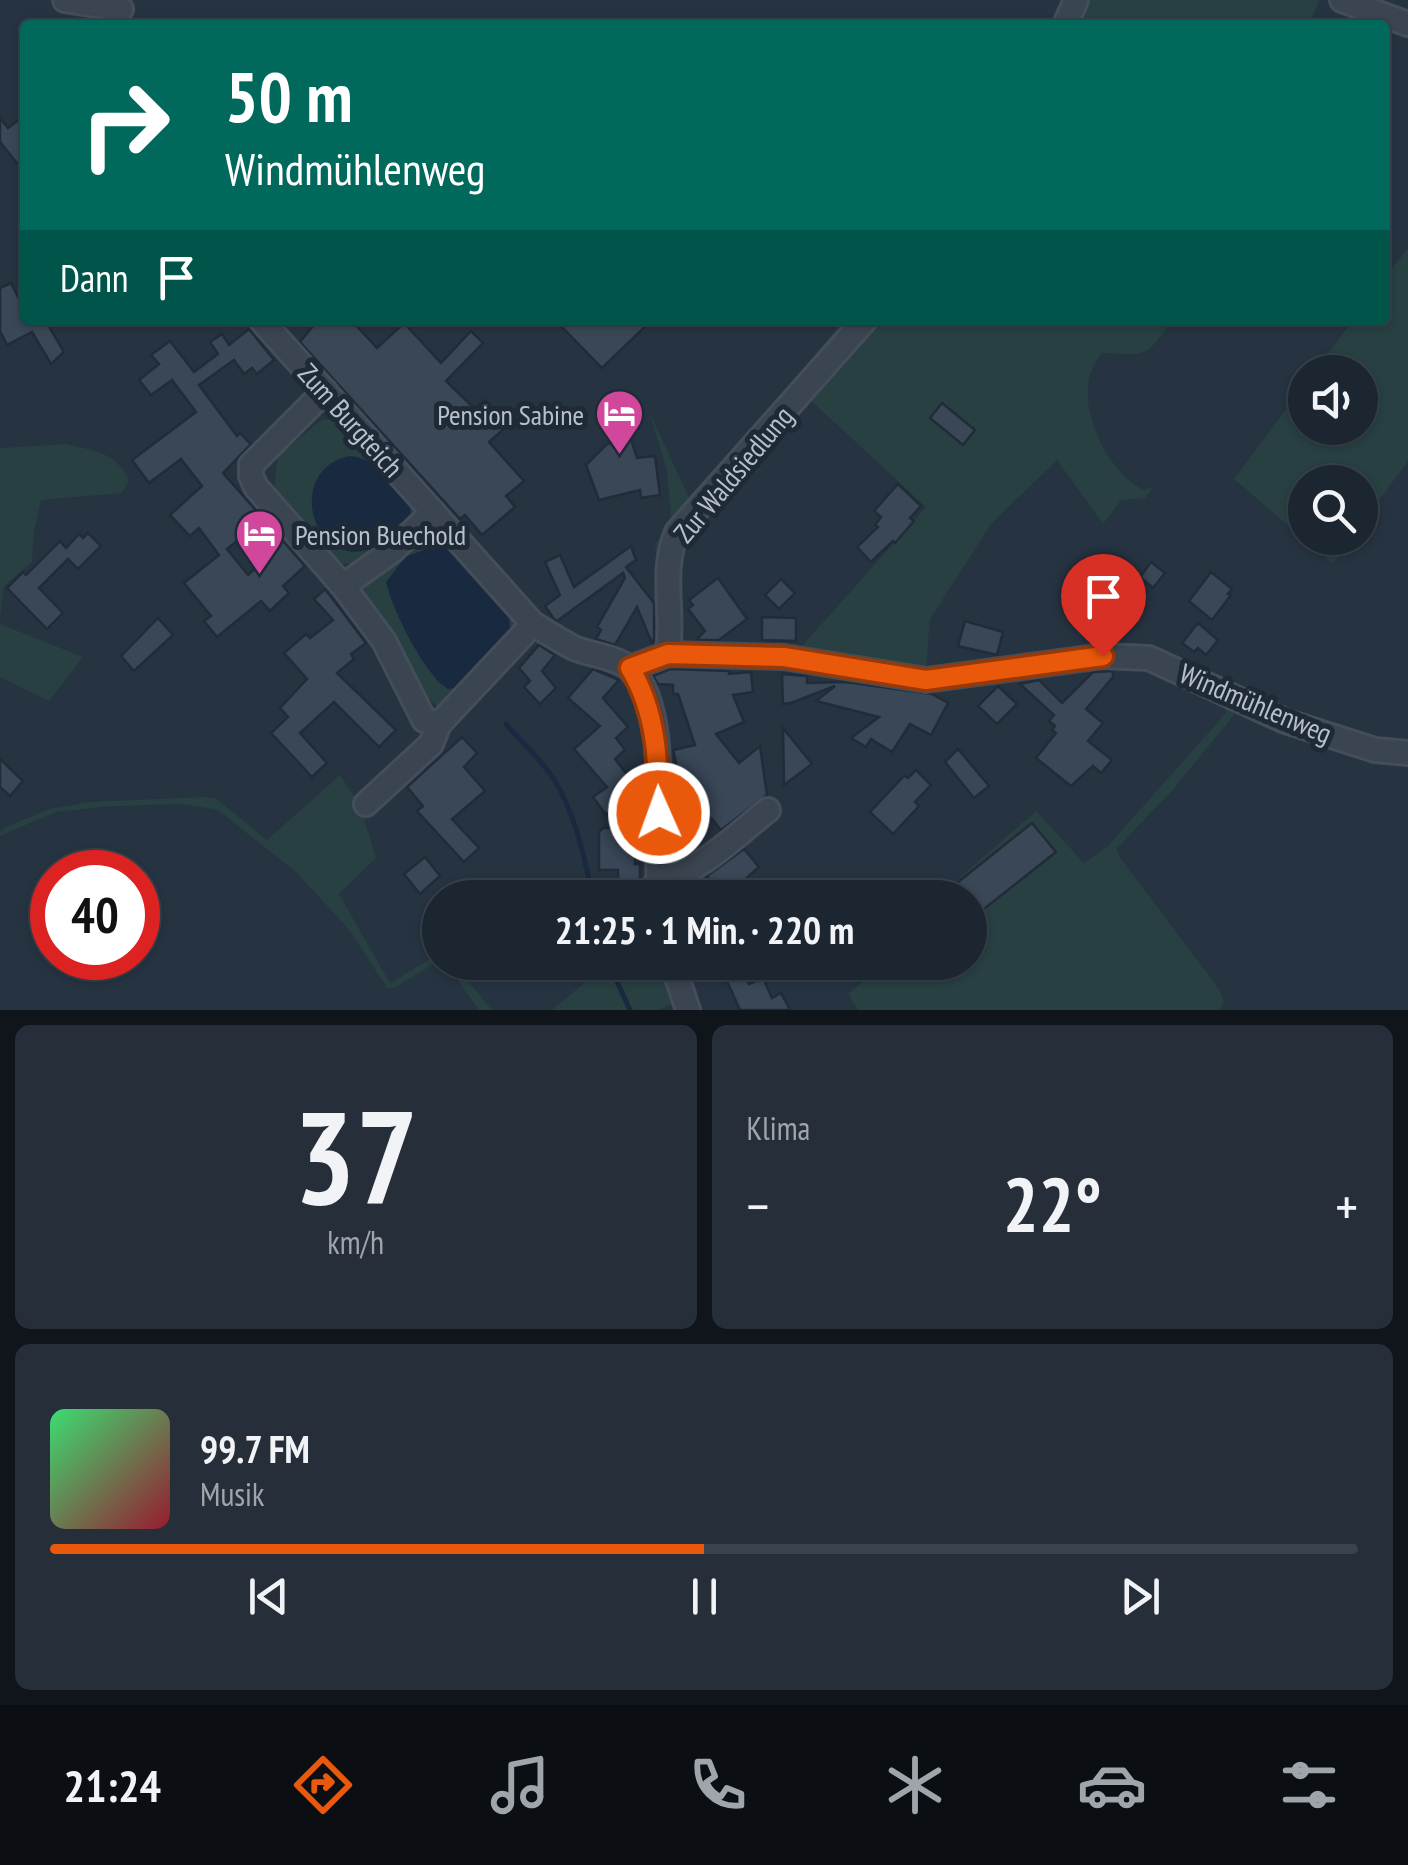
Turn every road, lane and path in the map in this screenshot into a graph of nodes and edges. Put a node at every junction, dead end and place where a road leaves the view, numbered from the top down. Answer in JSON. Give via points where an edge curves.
{"nodes":[{"id":1,"x":65,"y":0,"type":"edge"},
{"id":2,"x":1342,"y":0,"type":"edge"},
{"id":3,"x":121,"y":12,"type":"edge"},
{"id":4,"x":1408,"y":24,"type":"edge"},
{"id":5,"x":265,"y":325,"type":"edge"},
{"id":6,"x":862,"y":325,"type":"edge"},
{"id":7,"x":325,"y":390,"type":"junction"},
{"id":8,"x":432,"y":512,"type":"junction"},
{"id":9,"x":343,"y":586,"type":"junction"},
{"id":10,"x":533,"y":624,"type":"junction"},
{"id":11,"x":668,"y":654,"type":"junction"},
{"id":12,"x":630,"y":668,"type":"junction"},
{"id":13,"x":439,"y":724,"type":"junction"},
{"id":14,"x":1408,"y":753,"type":"edge"},
{"id":15,"x":366,"y":804,"type":"dead end"},
{"id":16,"x":768,"y":810,"type":"dead end"},
{"id":17,"x":658,"y":880,"type":"edge"},
{"id":18,"x":672,"y":880,"type":"edge"},
{"id":19,"x":678,"y":980,"type":"edge"},
{"id":20,"x":688,"y":1010,"type":"edge"}],
"edges":[{"from":1,"to":3,"type":"street"},
{"from":2,"to":4,"type":"street"},
{"from":5,"to":7,"type":"street","name":"Zum Burgteich"},
{"from":6,"to":11,"type":"street","name":"Zur Waldsiedlung","via":[[677,532],[667,567]]},
{"from":7,"to":8,"type":"street","name":"Zum Burgteich"},
{"from":7,"to":9,"type":"street","via":[[251,465],[251,476]]},
{"from":8,"to":9,"type":"street"},
{"from":8,"to":10,"type":"street","name":"Zum Burgteich"},
{"from":9,"to":13,"type":"street","via":[[384,642],[424,720]]},
{"from":10,"to":12,"type":"street","name":"Zum Burgteich"},
{"from":10,"to":13,"type":"street"},
{"from":11,"to":12,"type":"street","name":"Windmühlenweg"},
{"from":11,"to":14,"type":"street","name":"Windmühlenweg","via":[[784,657],[926,680],[1084,658],[1149,658],[1285,721],[1375,750]]},
{"from":12,"to":17,"type":"street","via":[[653,725]]},
{"from":13,"to":15,"type":"street","via":[[431,744]]},
{"from":16,"to":18,"type":"street"},
{"from":19,"to":20,"type":"street"}]}
